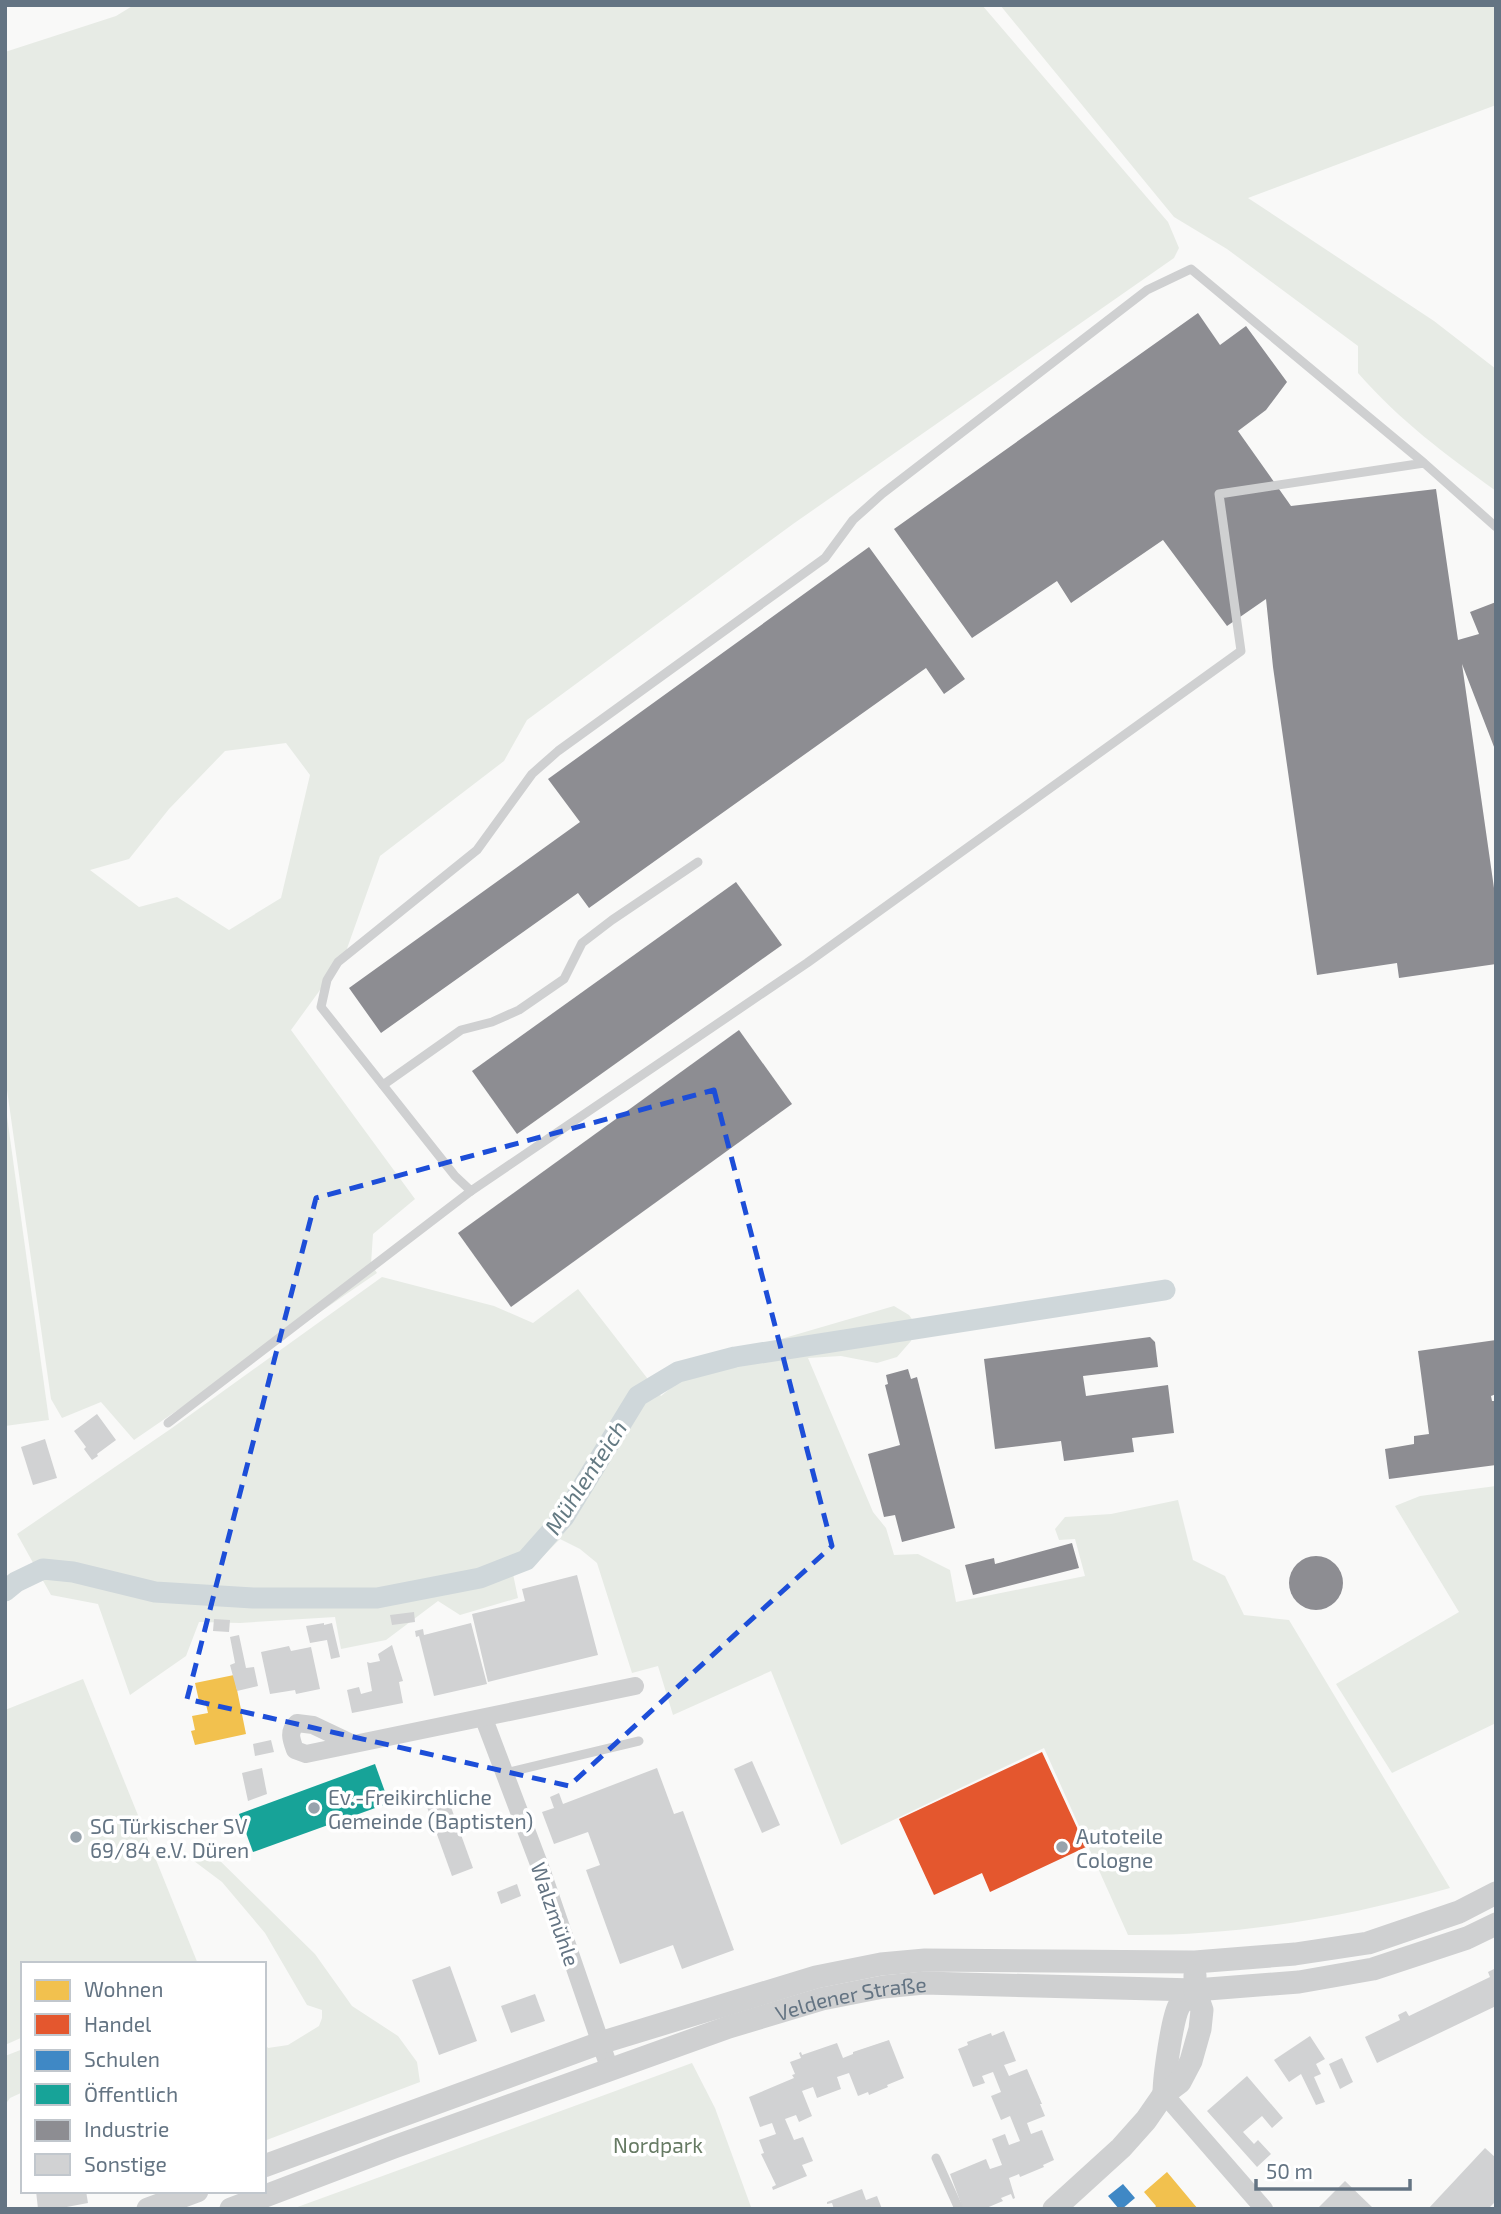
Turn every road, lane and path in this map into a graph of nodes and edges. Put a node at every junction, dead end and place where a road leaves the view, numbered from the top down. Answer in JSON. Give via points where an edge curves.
{"nodes":[{"id":1,"x":1424,"y":463,"type":"junction"},
{"id":2,"x":1496,"y":527,"type":"edge"},
{"id":3,"x":698,"y":862,"type":"dead end"},
{"id":4,"x":383,"y":1085,"type":"junction"},
{"id":5,"x":471,"y":1191,"type":"junction"},
{"id":6,"x":168,"y":1423,"type":"dead end"},
{"id":7,"x":635,"y":1686,"type":"dead end"},
{"id":8,"x":484,"y":1719,"type":"junction"},
{"id":9,"x":639,"y":1741,"type":"dead end"},
{"id":10,"x":353,"y":1744,"type":"dead end"},
{"id":11,"x":505,"y":1773,"type":"junction"},
{"id":12,"x":1496,"y":1893,"type":"edge"},
{"id":13,"x":1496,"y":1924,"type":"edge"},
{"id":14,"x":1195,"y":1962,"type":"junction"},
{"id":15,"x":1195,"y":1990,"type":"junction"},
{"id":16,"x":600,"y":2043,"type":"junction"},
{"id":17,"x":610,"y":2070,"type":"junction"},
{"id":18,"x":1164,"y":2094,"type":"junction"},
{"id":19,"x":936,"y":2158,"type":"dead end"},
{"id":20,"x":266,"y":2165,"type":"edge"},
{"id":21,"x":192,"y":2193,"type":"edge"},
{"id":22,"x":148,"y":2209,"type":"edge"},
{"id":23,"x":231,"y":2209,"type":"edge"},
{"id":24,"x":959,"y":2209,"type":"edge"},
{"id":25,"x":1054,"y":2209,"type":"edge"},
{"id":26,"x":1264,"y":2209,"type":"edge"}],
"edges":[{"from":1,"to":2,"type":"lane"},
{"from":1,"to":4,"type":"lane","via":[[1191,269],[1147,290],[881,494],[853,520],[825,558],[558,751],[532,774],[477,850],[338,962],[327,980],[321,1007]]},
{"from":1,"to":5,"type":"lane","via":[[1219,494],[1241,651],[807,963]]},
{"from":3,"to":4,"type":"lane","via":[[582,943],[564,979],[519,1010],[461,1030]]},
{"from":4,"to":5,"type":"lane"},
{"from":5,"to":6,"type":"lane"},
{"from":7,"to":8,"type":"street"},
{"from":8,"to":10,"type":"street"},
{"from":8,"to":11,"type":"street","name":"Walzmühle"},
{"from":9,"to":11,"type":"lane"},
{"from":11,"to":16,"type":"street","name":"Walzmühle"},
{"from":12,"to":14,"type":"street","name":"Veldener Straße","via":[[1460,1912],[1368,1943]]},
{"from":13,"to":15,"type":"street","name":"Veldener Straße","via":[[1373,1969],[1299,1982]]},
{"from":14,"to":15,"type":"street"},
{"from":14,"to":16,"type":"street","name":"Veldener Straße","via":[[925,1960],[881,1964],[816,1977]]},
{"from":15,"to":17,"type":"street","name":"Veldener Straße","via":[[924,1983],[883,1987],[729,2027]]},
{"from":15,"to":18,"type":"street","via":[[1179,2006],[1173,2024]]},
{"from":16,"to":17,"type":"street","name":"Walzmühle"},
{"from":16,"to":20,"type":"street","name":"Veldener Straße"},
{"from":17,"to":23,"type":"street","name":"Veldener Straße"},
{"from":18,"to":25,"type":"street","via":[[1121,2148]]},
{"from":18,"to":26,"type":"street"},
{"from":19,"to":24,"type":"lane"},
{"from":21,"to":22,"type":"street"}]}
